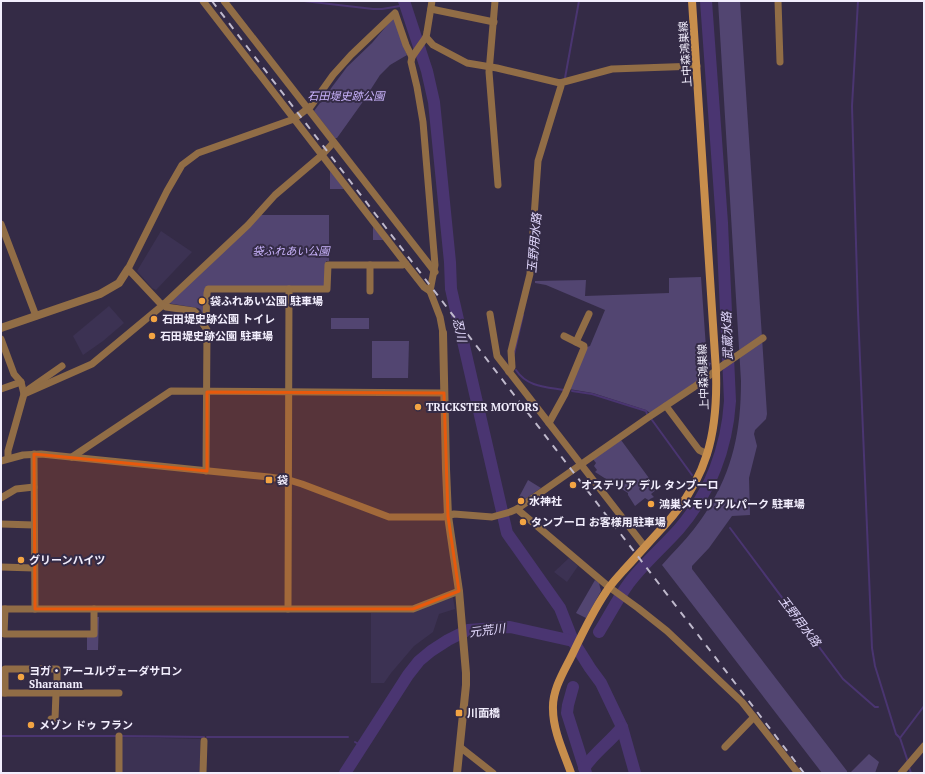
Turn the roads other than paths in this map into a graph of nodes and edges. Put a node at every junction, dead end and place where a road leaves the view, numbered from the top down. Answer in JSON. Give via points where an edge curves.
{"nodes":[{"id":1,"x":203,"y":1,"type":"edge"},
{"id":2,"x":224,"y":1,"type":"edge"},
{"id":3,"x":432,"y":1,"type":"edge"},
{"id":4,"x":495,"y":1,"type":"edge"},
{"id":5,"x":692,"y":1,"type":"edge"},
{"id":6,"x":778,"y":1,"type":"edge"},
{"id":7,"x":431,"y":9,"type":"junction"},
{"id":8,"x":494,"y":22,"type":"junction"},
{"id":9,"x":426,"y":37,"type":"junction"},
{"id":10,"x":413,"y":56,"type":"junction"},
{"id":11,"x":780,"y":62,"type":"dead end"},
{"id":12,"x":697,"y":66,"type":"junction"},
{"id":13,"x":489,"y":67,"type":"junction"},
{"id":14,"x":560,"y":83,"type":"junction"},
{"id":15,"x":308,"y":110,"type":"junction"},
{"id":16,"x":294,"y":119,"type":"junction"},
{"id":17,"x":333,"y":143,"type":"junction"},
{"id":18,"x":322,"y":155,"type":"junction"},
{"id":19,"x":498,"y":185,"type":"dead end"},
{"id":20,"x":1,"y":224,"type":"edge"},
{"id":21,"x":406,"y":264,"type":"junction"},
{"id":22,"x":370,"y":265,"type":"junction"},
{"id":23,"x":128,"y":269,"type":"junction"},
{"id":24,"x":435,"y":272,"type":"junction"},
{"id":25,"x":289,"y":289,"type":"junction"},
{"id":26,"x":370,"y":290,"type":"dead end"},
{"id":27,"x":430,"y":291,"type":"junction"},
{"id":28,"x":163,"y":305,"type":"junction"},
{"id":29,"x":490,"y":314,"type":"dead end"},
{"id":30,"x":589,"y":314,"type":"dead end"},
{"id":31,"x":36,"y":316,"type":"junction"},
{"id":32,"x":204,"y":325,"type":"junction"},
{"id":33,"x":1,"y":328,"type":"edge"},
{"id":34,"x":443,"y":333,"type":"joint"},
{"id":35,"x":564,"y":336,"type":"dead end"},
{"id":36,"x":763,"y":338,"type":"dead end"},
{"id":37,"x":1,"y":339,"type":"edge"},
{"id":38,"x":576,"y":342,"type":"junction"},
{"id":39,"x":62,"y":366,"type":"dead end"},
{"id":40,"x":719,"y":368,"type":"junction"},
{"id":41,"x":509,"y":372,"type":"junction"},
{"id":42,"x":20,"y":382,"type":"junction"},
{"id":43,"x":1,"y":389,"type":"edge"},
{"id":44,"x":207,"y":392,"type":"junction"},
{"id":45,"x":288,"y":392,"type":"junction"},
{"id":46,"x":24,"y":393,"type":"junction"},
{"id":47,"x":444,"y":393,"type":"junction"},
{"id":48,"x":666,"y":406,"type":"junction"},
{"id":49,"x":550,"y":422,"type":"junction"},
{"id":50,"x":34,"y":454,"type":"junction"},
{"id":51,"x":707,"y":454,"type":"junction"},
{"id":52,"x":72,"y":457,"type":"junction"},
{"id":53,"x":5,"y":459,"type":"edge"},
{"id":54,"x":581,"y":464,"type":"junction"},
{"id":55,"x":206,"y":471,"type":"junction"},
{"id":56,"x":288,"y":480,"type":"junction"},
{"id":57,"x":34,"y":487,"type":"junction"},
{"id":58,"x":1,"y":498,"type":"edge"},
{"id":59,"x":514,"y":510,"type":"junction"},
{"id":60,"x":448,"y":516,"type":"junction"},
{"id":61,"x":1,"y":524,"type":"edge"},
{"id":62,"x":34,"y":525,"type":"junction"},
{"id":63,"x":645,"y":547,"type":"junction"},
{"id":64,"x":1,"y":567,"type":"edge"},
{"id":65,"x":34,"y":568,"type":"junction"},
{"id":66,"x":612,"y":589,"type":"junction"},
{"id":67,"x":459,"y":591,"type":"junction"},
{"id":68,"x":3,"y":609,"type":"edge"},
{"id":69,"x":35,"y":609,"type":"junction"},
{"id":70,"x":94,"y":609,"type":"junction"},
{"id":71,"x":288,"y":610,"type":"junction"},
{"id":72,"x":3,"y":693,"type":"edge"},
{"id":73,"x":56,"y":693,"type":"junction"},
{"id":74,"x":119,"y":693,"type":"dead end"},
{"id":75,"x":754,"y":717,"type":"junction"},
{"id":76,"x":55,"y":719,"type":"dead end"},
{"id":77,"x":119,"y":736,"type":"dead end"},
{"id":78,"x":204,"y":741,"type":"dead end"},
{"id":79,"x":924,"y":746,"type":"edge"},
{"id":80,"x":460,"y":747,"type":"junction"},
{"id":81,"x":724,"y":747,"type":"dead end"},
{"id":82,"x":119,"y":773,"type":"edge"},
{"id":83,"x":204,"y":773,"type":"edge"},
{"id":84,"x":457,"y":773,"type":"edge"},
{"id":85,"x":493,"y":773,"type":"edge"},
{"id":86,"x":571,"y":773,"type":"edge"},
{"id":87,"x":798,"y":773,"type":"edge"},
{"id":88,"x":901,"y":773,"type":"edge"}],
"edges":[{"from":1,"to":16,"type":"street"},
{"from":2,"to":15,"type":"street"},
{"from":3,"to":7,"type":"street"},
{"from":4,"to":8,"type":"street"},
{"from":5,"to":12,"type":"main road","name":"上中森鴻巣線"},
{"from":6,"to":11,"type":"street"},
{"from":7,"to":8,"type":"street"},
{"from":7,"to":9,"type":"street"},
{"from":8,"to":13,"type":"street"},
{"from":9,"to":10,"type":"street"},
{"from":9,"to":13,"type":"street","via":[[433,45],[464,62]]},
{"from":10,"to":15,"type":"street","via":[[406,45],[395,13],[333,75]]},
{"from":10,"to":24,"type":"street","via":[[411,62],[423,122]]},
{"from":12,"to":14,"type":"street","via":[[612,69]]},
{"from":12,"to":40,"type":"main road","name":"上中森鴻巣線"},
{"from":13,"to":14,"type":"street"},
{"from":13,"to":19,"type":"street"},
{"from":14,"to":41,"type":"street","via":[[538,161],[530,274],[511,351],[512,367]]},
{"from":15,"to":16,"type":"street"},
{"from":15,"to":17,"type":"street"},
{"from":16,"to":18,"type":"street"},
{"from":16,"to":23,"type":"street","via":[[198,154],[182,165]]},
{"from":17,"to":18,"type":"street"},
{"from":17,"to":24,"type":"street"},
{"from":18,"to":21,"type":"street"},
{"from":18,"to":28,"type":"street","via":[[275,195],[248,225]]},
{"from":20,"to":31,"type":"street"},
{"from":21,"to":22,"type":"street"},
{"from":21,"to":27,"type":"street"},
{"from":22,"to":25,"type":"street","via":[[328,265],[327,289]]},
{"from":22,"to":26,"type":"street"},
{"from":23,"to":28,"type":"street"},
{"from":23,"to":31,"type":"street","via":[[119,283],[100,294]]},
{"from":24,"to":27,"type":"street"},
{"from":25,"to":32,"type":"street","via":[[208,289]]},
{"from":25,"to":45,"type":"street"},
{"from":27,"to":34,"type":"street"},
{"from":28,"to":32,"type":"street","via":[[194,311]]},
{"from":28,"to":46,"type":"street","via":[[92,364]]},
{"from":29,"to":41,"type":"street","via":[[497,356]]},
{"from":30,"to":38,"type":"street"},
{"from":31,"to":33,"type":"street"},
{"from":32,"to":44,"type":"street","via":[[207,330]]},
{"from":34,"to":47,"type":"street"},
{"from":35,"to":38,"type":"street"},
{"from":36,"to":40,"type":"street"},
{"from":37,"to":42,"type":"street","via":[[14,374]]},
{"from":38,"to":49,"type":"street","via":[[584,348],[566,394]]},
{"from":39,"to":46,"type":"street"},
{"from":40,"to":48,"type":"street"},
{"from":40,"to":51,"type":"main road","name":"上中森鴻巣線","via":[[713,435]]},
{"from":41,"to":49,"type":"street"},
{"from":42,"to":43,"type":"street"},
{"from":42,"to":46,"type":"street"},
{"from":44,"to":45,"type":"street"},
{"from":44,"to":52,"type":"street","via":[[171,391]]},
{"from":44,"to":55,"type":"street"},
{"from":45,"to":47,"type":"street"},
{"from":45,"to":56,"type":"street"},
{"from":46,"to":53,"type":"street"},
{"from":47,"to":60,"type":"street"},
{"from":48,"to":51,"type":"street","via":[[699,450]]},
{"from":48,"to":54,"type":"street"},
{"from":49,"to":54,"type":"street"},
{"from":50,"to":52,"type":"street"},
{"from":50,"to":53,"type":"street"},
{"from":50,"to":57,"type":"street"},
{"from":51,"to":63,"type":"main road","name":"上中森鴻巣線","via":[[688,496]]},
{"from":52,"to":55,"type":"street"},
{"from":54,"to":59,"type":"street"},
{"from":54,"to":63,"type":"street"},
{"from":55,"to":56,"type":"street"},
{"from":56,"to":60,"type":"street","via":[[389,516]]},
{"from":56,"to":71,"type":"street"},
{"from":57,"to":58,"type":"street","via":[[16,489]]},
{"from":57,"to":62,"type":"street"},
{"from":59,"to":60,"type":"street","via":[[492,517],[454,514]]},
{"from":59,"to":66,"type":"street"},
{"from":60,"to":67,"type":"street"},
{"from":61,"to":62,"type":"street"},
{"from":62,"to":65,"type":"street"},
{"from":63,"to":66,"type":"main road","name":"上中森鴻巣線"},
{"from":64,"to":65,"type":"street"},
{"from":65,"to":69,"type":"street"},
{"from":66,"to":75,"type":"street","via":[[667,631],[742,702]]},
{"from":66,"to":86,"type":"main road","name":"上中森鴻巣線","via":[[587,625],[556,691],[553,710],[556,729]]},
{"from":67,"to":71,"type":"street","via":[[413,609]]},
{"from":67,"to":80,"type":"street","via":[[466,685]]},
{"from":68,"to":69,"type":"street"},
{"from":68,"to":70,"type":"street","via":[[4,634],[94,634]]},
{"from":69,"to":70,"type":"street"},
{"from":70,"to":71,"type":"street"},
{"from":72,"to":73,"type":"street"},
{"from":72,"to":73,"type":"street","via":[[5,669],[57,670]]},
{"from":73,"to":74,"type":"street"},
{"from":73,"to":76,"type":"street"},
{"from":75,"to":81,"type":"street"},
{"from":75,"to":87,"type":"street"},
{"from":77,"to":82,"type":"street"},
{"from":78,"to":83,"type":"street"},
{"from":79,"to":88,"type":"street"},
{"from":80,"to":84,"type":"street"},
{"from":80,"to":85,"type":"street"}]}
